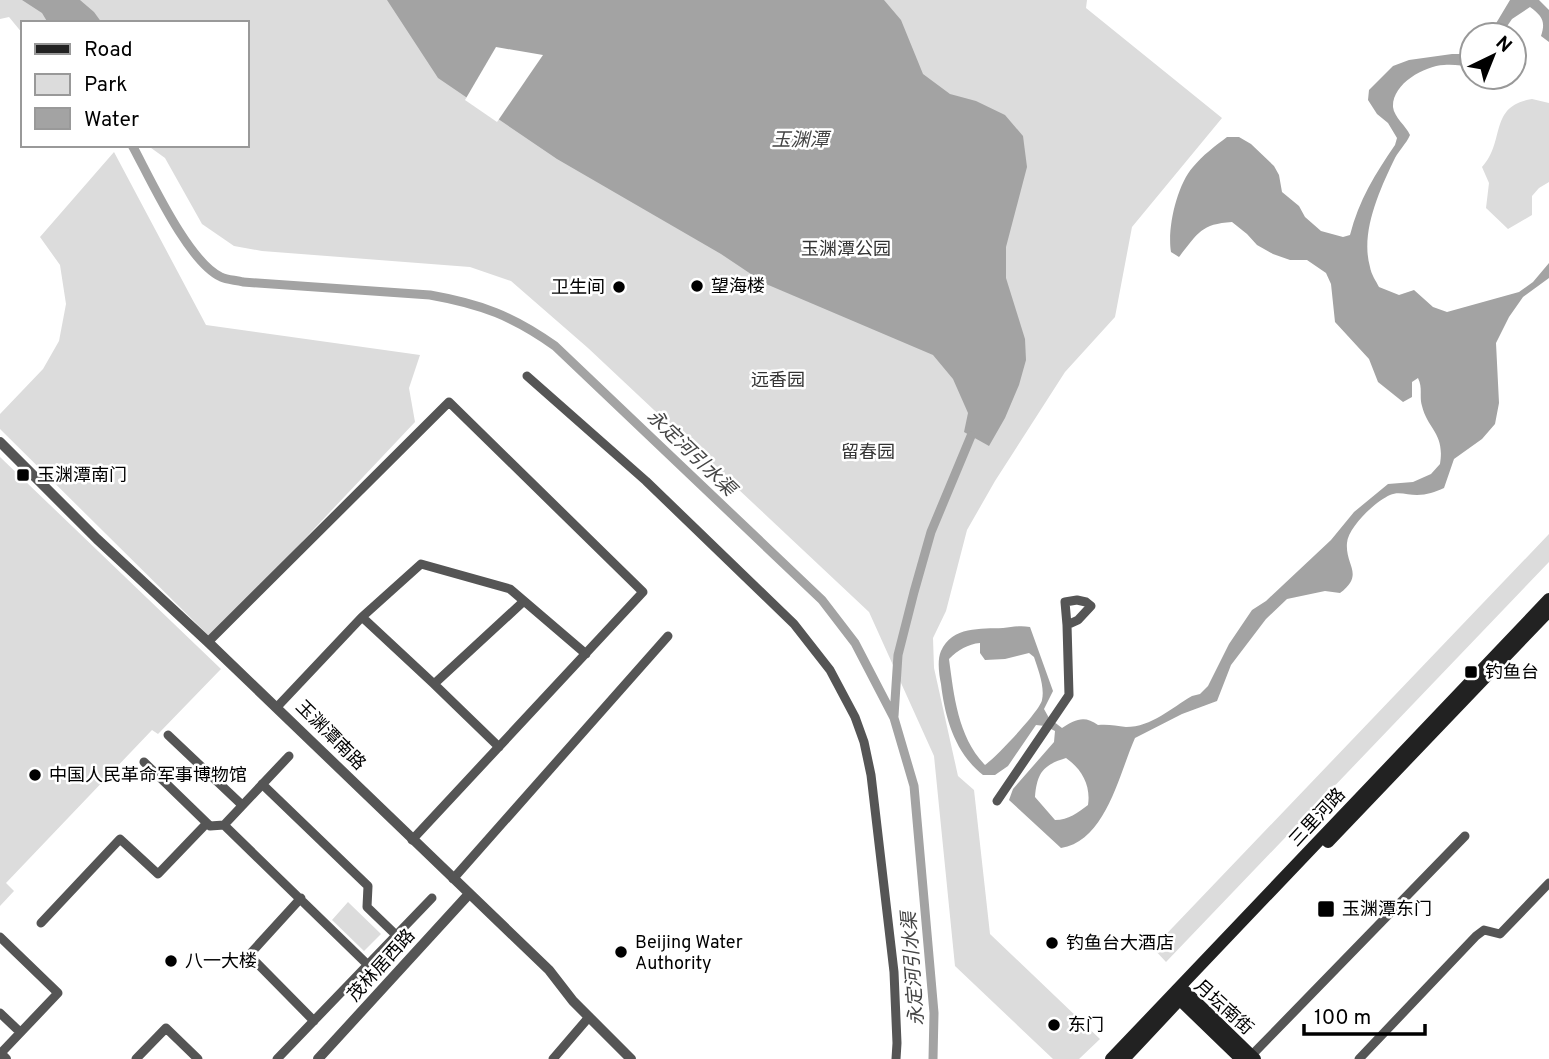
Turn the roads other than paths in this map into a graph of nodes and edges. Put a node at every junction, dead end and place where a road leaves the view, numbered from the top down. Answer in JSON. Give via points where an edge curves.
{"nodes":[{"id":1,"x":527,"y":376,"type":"dead end"},
{"id":2,"x":0,"y":442,"type":"edge"},
{"id":3,"x":1549,"y":599,"type":"edge"},
{"id":4,"x":524,"y":601,"type":"junction"},
{"id":5,"x":1549,"y":611,"type":"edge"},
{"id":6,"x":362,"y":617,"type":"junction"},
{"id":7,"x":1067,"y":625,"type":"dead end"},
{"id":8,"x":668,"y":636,"type":"dead end"},
{"id":9,"x":208,"y":642,"type":"junction"},
{"id":10,"x":586,"y":654,"type":"junction"},
{"id":11,"x":434,"y":684,"type":"junction"},
{"id":12,"x":277,"y":707,"type":"junction"},
{"id":13,"x":168,"y":735,"type":"dead end"},
{"id":14,"x":499,"y":747,"type":"junction"},
{"id":15,"x":289,"y":756,"type":"dead end"},
{"id":16,"x":144,"y":762,"type":"dead end"},
{"id":17,"x":262,"y":784,"type":"junction"},
{"id":18,"x":997,"y":801,"type":"dead end"},
{"id":19,"x":242,"y":805,"type":"junction"},
{"id":20,"x":207,"y":823,"type":"junction"},
{"id":21,"x":224,"y":825,"type":"junction"},
{"id":22,"x":1465,"y":836,"type":"dead end"},
{"id":23,"x":412,"y":840,"type":"junction"},
{"id":24,"x":453,"y":879,"type":"junction"},
{"id":25,"x":1549,"y":883,"type":"edge"},
{"id":26,"x":469,"y":894,"type":"junction"},
{"id":27,"x":301,"y":898,"type":"junction"},
{"id":28,"x":432,"y":898,"type":"dead end"},
{"id":29,"x":41,"y":923,"type":"dead end"},
{"id":30,"x":396,"y":935,"type":"junction"},
{"id":31,"x":0,"y":937,"type":"edge"},
{"id":32,"x":368,"y":965,"type":"junction"},
{"id":33,"x":1181,"y":994,"type":"junction"},
{"id":34,"x":0,"y":1013,"type":"edge"},
{"id":35,"x":589,"y":1017,"type":"junction"},
{"id":36,"x":314,"y":1021,"type":"junction"},
{"id":37,"x":20,"y":1032,"type":"junction"},
{"id":38,"x":0,"y":1053,"type":"edge"},
{"id":39,"x":1249,"y":1058,"type":"edge"},
{"id":40,"x":6,"y":1059,"type":"edge"},
{"id":41,"x":136,"y":1059,"type":"edge"},
{"id":42,"x":198,"y":1059,"type":"edge"},
{"id":43,"x":277,"y":1059,"type":"edge"},
{"id":44,"x":318,"y":1059,"type":"edge"},
{"id":45,"x":553,"y":1059,"type":"edge"},
{"id":46,"x":631,"y":1059,"type":"edge"},
{"id":47,"x":896,"y":1059,"type":"edge"},
{"id":48,"x":1111,"y":1059,"type":"edge"},
{"id":49,"x":1124,"y":1059,"type":"edge"},
{"id":50,"x":1359,"y":1059,"type":"edge"}],
"edges":[{"from":1,"to":47,"type":"street","via":[[646,481],[794,624],[830,670],[855,717],[871,775],[894,972]]},
{"from":2,"to":9,"type":"street","name":"玉渊潭南路"},
{"from":3,"to":33,"type":"main road","name":"三里河路"},
{"from":4,"to":6,"type":"street","via":[[510,589],[421,564]]},
{"from":4,"to":10,"type":"street"},
{"from":4,"to":11,"type":"street"},
{"from":5,"to":33,"type":"main road","name":"三里河路"},
{"from":6,"to":11,"type":"street"},
{"from":6,"to":12,"type":"street"},
{"from":7,"to":18,"type":"street","via":[[1069,695]]},
{"from":8,"to":24,"type":"street"},
{"from":9,"to":10,"type":"street","via":[[449,402],[643,592]]},
{"from":9,"to":12,"type":"street","name":"玉渊潭南路"},
{"from":10,"to":14,"type":"street"},
{"from":11,"to":14,"type":"street"},
{"from":12,"to":23,"type":"street","name":"玉渊潭南路"},
{"from":13,"to":19,"type":"street"},
{"from":14,"to":23,"type":"street"},
{"from":15,"to":17,"type":"street"},
{"from":16,"to":20,"type":"street"},
{"from":17,"to":19,"type":"street"},
{"from":17,"to":30,"type":"street","via":[[368,886],[367,906]]},
{"from":19,"to":21,"type":"street"},
{"from":20,"to":21,"type":"street"},
{"from":20,"to":29,"type":"street","via":[[158,874],[120,839]]},
{"from":21,"to":27,"type":"street"},
{"from":22,"to":39,"type":"street"},
{"from":23,"to":24,"type":"street","name":"玉渊潭南路"},
{"from":24,"to":26,"type":"street","name":"玉渊潭南路"},
{"from":25,"to":50,"type":"street","via":[[1500,934],[1484,930],[1476,936]]},
{"from":26,"to":35,"type":"street","name":"玉渊潭南路"},
{"from":26,"to":44,"type":"street","name":"茂林居西路"},
{"from":27,"to":32,"type":"street"},
{"from":27,"to":36,"type":"street","via":[[248,955]]},
{"from":28,"to":30,"type":"street"},
{"from":30,"to":32,"type":"street"},
{"from":31,"to":37,"type":"street","via":[[58,993]]},
{"from":32,"to":36,"type":"street"},
{"from":33,"to":39,"type":"main road","name":"月坛南街"},
{"from":33,"to":48,"type":"main road","name":"三里河路"},
{"from":33,"to":49,"type":"main road","name":"三里河路"},
{"from":34,"to":37,"type":"street"},
{"from":35,"to":45,"type":"street"},
{"from":35,"to":46,"type":"street","name":"玉渊潭南路"},
{"from":36,"to":43,"type":"street"},
{"from":37,"to":38,"type":"street"},
{"from":38,"to":40,"type":"street"},
{"from":41,"to":42,"type":"street","via":[[166,1028]]}]}
